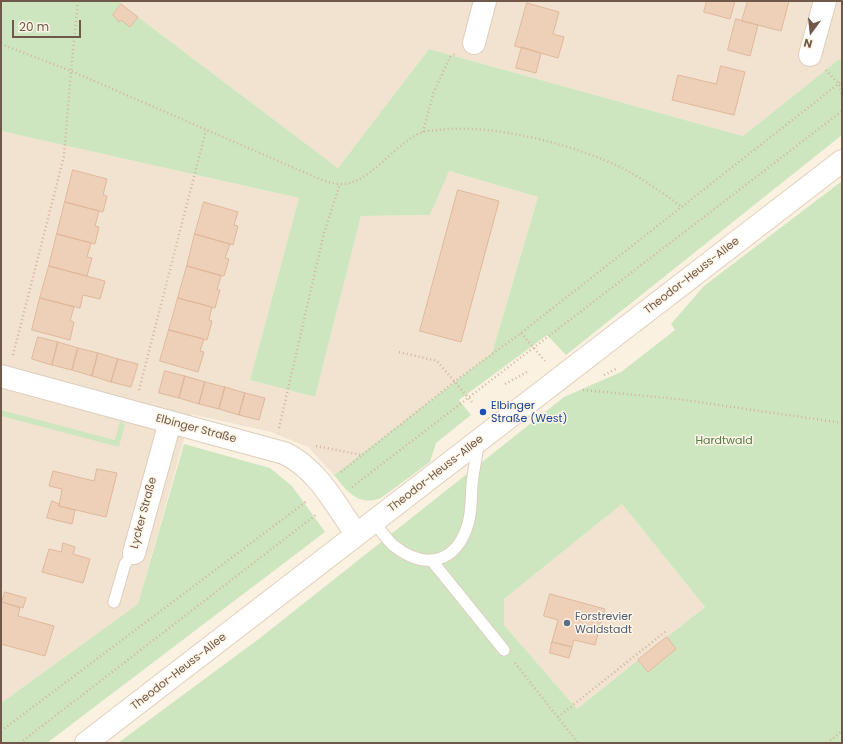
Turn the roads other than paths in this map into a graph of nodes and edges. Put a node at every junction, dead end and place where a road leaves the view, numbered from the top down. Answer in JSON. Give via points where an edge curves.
{"nodes":[{"id":1,"x":485,"y":1,"type":"edge"},
{"id":2,"x":825,"y":1,"type":"edge"},
{"id":3,"x":474,"y":42,"type":"road end"},
{"id":4,"x":810,"y":55,"type":"dead end"},
{"id":5,"x":842,"y":161,"type":"edge"},
{"id":6,"x":4,"y":377,"type":"edge"},
{"id":7,"x":170,"y":422,"type":"junction"},
{"id":8,"x":478,"y":440,"type":"junction"},
{"id":9,"x":374,"y":522,"type":"junction"},
{"id":10,"x":356,"y":534,"type":"junction"},
{"id":11,"x":134,"y":553,"type":"joint"},
{"id":12,"x":432,"y":561,"type":"junction"},
{"id":13,"x":114,"y":602,"type":"dead end"},
{"id":14,"x":504,"y":650,"type":"road end"},
{"id":15,"x":86,"y":743,"type":"edge"}],
"edges":[{"from":1,"to":3,"type":"main road"},
{"from":2,"to":4,"type":"main road"},
{"from":5,"to":8,"type":"main road","name":"Theodor-Heuss-Allee","via":[[527,405]]},
{"from":6,"to":7,"type":"main road","name":"Elbinger Straße"},
{"from":7,"to":10,"type":"main road","name":"Elbinger Straße","via":[[284,453],[300,462],[328,494]]},
{"from":7,"to":11,"type":"main road","name":"Lycker Straße"},
{"from":8,"to":9,"type":"main road","name":"Theodor-Heuss-Allee"},
{"from":8,"to":12,"type":"lane","via":[[466,530],[457,547],[449,554]]},
{"from":9,"to":10,"type":"main road","name":"Theodor-Heuss-Allee"},
{"from":9,"to":12,"type":"lane","via":[[391,544],[405,554]]},
{"from":10,"to":15,"type":"main road","name":"Theodor-Heuss-Allee"},
{"from":11,"to":13,"type":"lane","name":"Lycker Straße","via":[[125,564]]},
{"from":12,"to":14,"type":"lane"}]}
